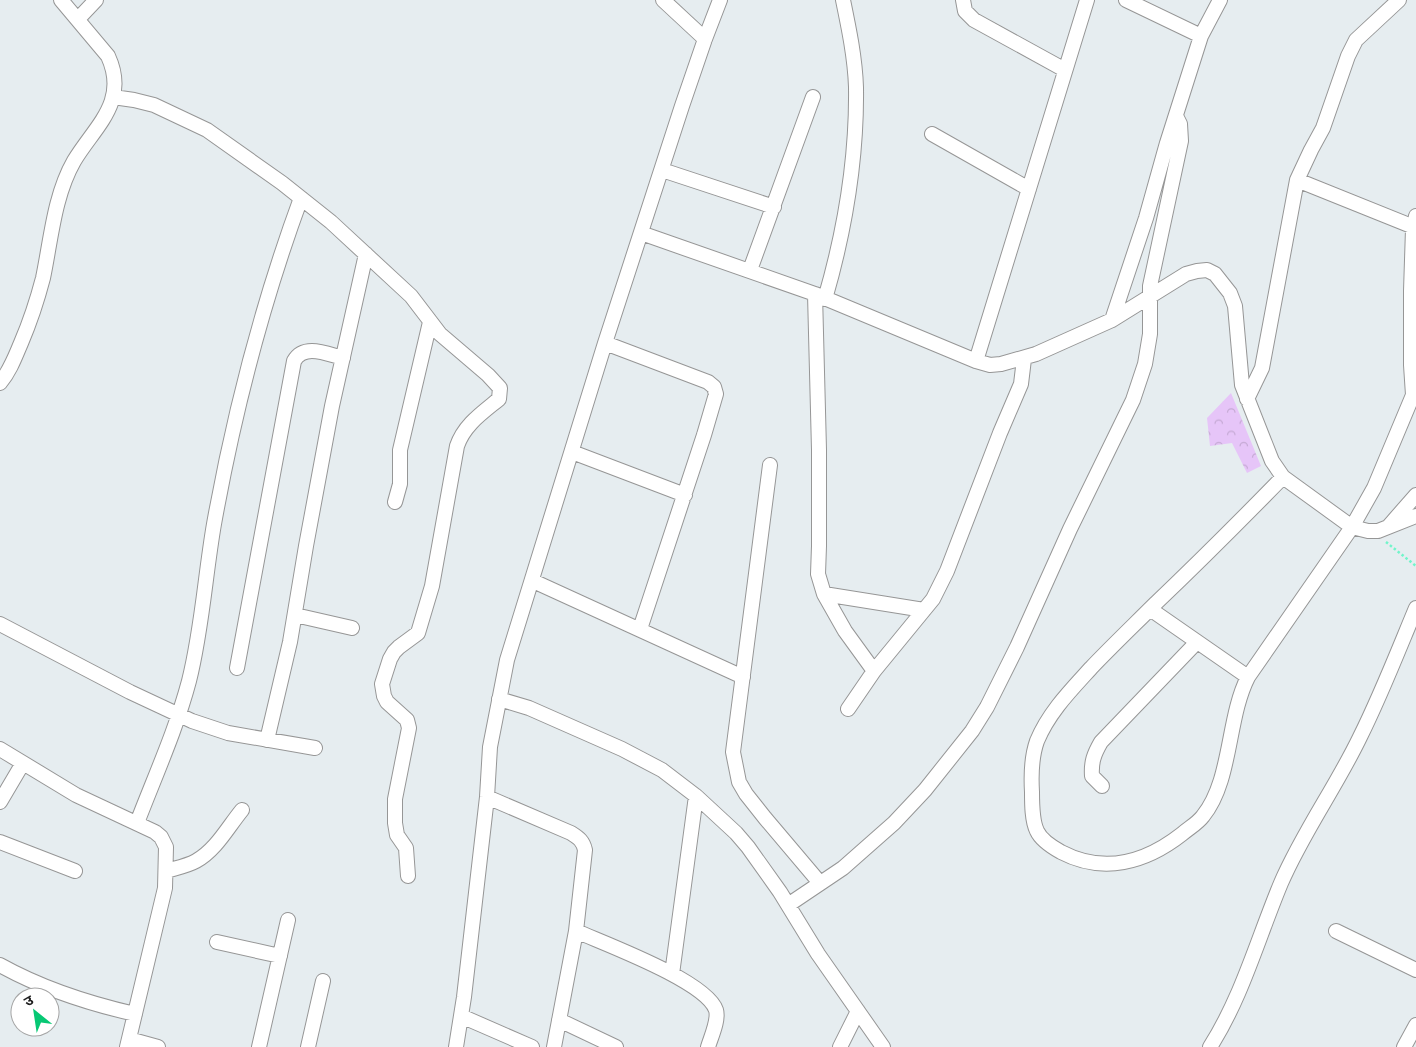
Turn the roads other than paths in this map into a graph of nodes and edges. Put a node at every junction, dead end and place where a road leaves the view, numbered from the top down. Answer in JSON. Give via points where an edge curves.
{"nodes":[{"id":1,"x":61,"y":0,"type":"edge"},
{"id":2,"x":96,"y":0,"type":"edge"},
{"id":3,"x":663,"y":0,"type":"edge"},
{"id":4,"x":720,"y":0,"type":"edge"},
{"id":5,"x":843,"y":0,"type":"edge"},
{"id":6,"x":963,"y":0,"type":"edge"},
{"id":7,"x":1087,"y":0,"type":"edge"},
{"id":8,"x":1126,"y":0,"type":"edge"},
{"id":9,"x":1220,"y":0,"type":"edge"},
{"id":10,"x":1400,"y":0,"type":"edge"},
{"id":11,"x":78,"y":19,"type":"junction"},
{"id":12,"x":1201,"y":36,"type":"junction"},
{"id":13,"x":705,"y":39,"type":"junction"},
{"id":14,"x":1065,"y":70,"type":"junction"},
{"id":15,"x":113,"y":97,"type":"junction"},
{"id":16,"x":814,"y":97,"type":"dead end"},
{"id":17,"x":1176,"y":116,"type":"junction"},
{"id":18,"x":932,"y":134,"type":"dead end"},
{"id":19,"x":662,"y":170,"type":"junction"},
{"id":20,"x":1297,"y":180,"type":"junction"},
{"id":21,"x":1029,"y":189,"type":"junction"},
{"id":22,"x":301,"y":198,"type":"junction"},
{"id":23,"x":774,"y":207,"type":"junction"},
{"id":24,"x":1415,"y":222,"type":"edge"},
{"id":25,"x":641,"y":233,"type":"junction"},
{"id":26,"x":366,"y":254,"type":"junction"},
{"id":27,"x":750,"y":270,"type":"junction"},
{"id":28,"x":820,"y":296,"type":"junction"},
{"id":29,"x":1151,"y":297,"type":"junction"},
{"id":30,"x":1112,"y":320,"type":"junction"},
{"id":31,"x":430,"y":322,"type":"junction"},
{"id":32,"x":605,"y":343,"type":"junction"},
{"id":33,"x":343,"y":358,"type":"junction"},
{"id":34,"x":1024,"y":359,"type":"junction"},
{"id":35,"x":976,"y":361,"type":"junction"},
{"id":36,"x":0,"y":383,"type":"edge"},
{"id":37,"x":1415,"y":391,"type":"edge"},
{"id":38,"x":1247,"y":399,"type":"junction"},
{"id":39,"x":572,"y":452,"type":"junction"},
{"id":40,"x":770,"y":465,"type":"dead end"},
{"id":41,"x":1283,"y":477,"type":"junction"},
{"id":42,"x":685,"y":495,"type":"junction"},
{"id":43,"x":1416,"y":495,"type":"edge"},
{"id":44,"x":395,"y":502,"type":"dead end"},
{"id":45,"x":1416,"y":516,"type":"edge"},
{"id":46,"x":1352,"y":527,"type":"junction"},
{"id":47,"x":1383,"y":529,"type":"junction"},
{"id":48,"x":533,"y":581,"type":"junction"},
{"id":49,"x":824,"y":594,"type":"junction"},
{"id":50,"x":1416,"y":608,"type":"edge"},
{"id":51,"x":1150,"y":609,"type":"junction"},
{"id":52,"x":924,"y":610,"type":"junction"},
{"id":53,"x":295,"y":615,"type":"junction"},
{"id":54,"x":0,"y":624,"type":"edge"},
{"id":55,"x":352,"y":628,"type":"dead end"},
{"id":56,"x":640,"y":629,"type":"junction"},
{"id":57,"x":1197,"y":642,"type":"junction"},
{"id":58,"x":237,"y":668,"type":"dead end"},
{"id":59,"x":874,"y":672,"type":"junction"},
{"id":60,"x":743,"y":677,"type":"junction"},
{"id":61,"x":1248,"y":677,"type":"junction"},
{"id":62,"x":500,"y":699,"type":"junction"},
{"id":63,"x":848,"y":709,"type":"dead end"},
{"id":64,"x":179,"y":716,"type":"junction"},
{"id":65,"x":267,"y":740,"type":"junction"},
{"id":66,"x":315,"y":748,"type":"dead end"},
{"id":67,"x":0,"y":749,"type":"edge"},
{"id":68,"x":23,"y":763,"type":"junction"},
{"id":69,"x":1102,"y":786,"type":"dead end"},
{"id":70,"x":696,"y":796,"type":"junction"},
{"id":71,"x":487,"y":797,"type":"junction"},
{"id":72,"x":0,"y":802,"type":"edge"},
{"id":73,"x":242,"y":810,"type":"dead end"},
{"id":74,"x":136,"y":823,"type":"junction"},
{"id":75,"x":0,"y":842,"type":"edge"},
{"id":76,"x":75,"y":871,"type":"dead end"},
{"id":77,"x":166,"y":871,"type":"junction"},
{"id":78,"x":408,"y":876,"type":"dead end"},
{"id":79,"x":820,"y":883,"type":"junction"},
{"id":80,"x":788,"y":906,"type":"junction"},
{"id":81,"x":288,"y":920,"type":"dead end"},
{"id":82,"x":576,"y":930,"type":"junction"},
{"id":83,"x":1336,"y":931,"type":"dead end"},
{"id":84,"x":217,"y":942,"type":"dead end"},
{"id":85,"x":280,"y":956,"type":"junction"},
{"id":86,"x":0,"y":965,"type":"edge"},
{"id":87,"x":1416,"y":970,"type":"edge"},
{"id":88,"x":672,"y":974,"type":"junction"},
{"id":89,"x":322,"y":981,"type":"dead end"},
{"id":90,"x":858,"y":1012,"type":"junction"},
{"id":91,"x":134,"y":1014,"type":"junction"},
{"id":92,"x":461,"y":1016,"type":"junction"},
{"id":93,"x":559,"y":1020,"type":"junction"},
{"id":94,"x":1416,"y":1025,"type":"edge"},
{"id":95,"x":591,"y":1041,"type":"edge"},
{"id":96,"x":128,"y":1043,"type":"edge"},
{"id":97,"x":158,"y":1047,"type":"edge"},
{"id":98,"x":259,"y":1047,"type":"edge"},
{"id":99,"x":308,"y":1047,"type":"edge"},
{"id":100,"x":456,"y":1047,"type":"edge"},
{"id":101,"x":532,"y":1047,"type":"edge"},
{"id":102,"x":554,"y":1047,"type":"edge"},
{"id":103,"x":616,"y":1047,"type":"edge"},
{"id":104,"x":708,"y":1047,"type":"edge"},
{"id":105,"x":840,"y":1047,"type":"edge"},
{"id":106,"x":883,"y":1047,"type":"edge"},
{"id":107,"x":1210,"y":1047,"type":"edge"},
{"id":108,"x":1404,"y":1047,"type":"edge"}],
"edges":[{"from":1,"to":11,"type":"street"},
{"from":2,"to":11,"type":"street"},
{"from":3,"to":13,"type":"street"},
{"from":4,"to":13,"type":"street"},
{"from":5,"to":28,"type":"street","via":[[856,86],[854,133],[848,203],[838,253]]},
{"from":6,"to":14,"type":"street","via":[[965,10],[974,20]]},
{"from":7,"to":14,"type":"street"},
{"from":8,"to":12,"type":"street"},
{"from":9,"to":12,"type":"street"},
{"from":10,"to":20,"type":"street","via":[[1356,40],[1323,128]]},
{"from":11,"to":15,"type":"street","via":[[111,64]]},
{"from":12,"to":17,"type":"street"},
{"from":13,"to":19,"type":"street"},
{"from":14,"to":21,"type":"street"},
{"from":15,"to":22,"type":"street","via":[[154,105],[208,130]]},
{"from":15,"to":36,"type":"street","via":[[110,108],[74,162],[65,182],[34,312],[12,364]]},
{"from":16,"to":23,"type":"street"},
{"from":17,"to":29,"type":"street","via":[[1181,141],[1150,286]]},
{"from":17,"to":30,"type":"street"},
{"from":18,"to":21,"type":"street"},
{"from":19,"to":23,"type":"street"},
{"from":19,"to":25,"type":"street"},
{"from":20,"to":24,"type":"street"},
{"from":20,"to":38,"type":"street","via":[[1262,368]]},
{"from":21,"to":35,"type":"street"},
{"from":22,"to":26,"type":"street"},
{"from":22,"to":64,"type":"street","via":[[280,253],[242,386],[214,524],[189,679]]},
{"from":23,"to":27,"type":"street"},
{"from":24,"to":37,"type":"street","via":[[1411,365]]},
{"from":25,"to":27,"type":"street"},
{"from":25,"to":32,"type":"street"},
{"from":26,"to":31,"type":"street","via":[[411,296]]},
{"from":26,"to":33,"type":"street"},
{"from":27,"to":28,"type":"street"},
{"from":28,"to":35,"type":"street"},
{"from":28,"to":49,"type":"street","via":[[818,574]]},
{"from":29,"to":30,"type":"street"},
{"from":29,"to":38,"type":"street","via":[[1186,274],[1197,271],[1207,270],[1222,281],[1235,306],[1240,374]]},
{"from":29,"to":79,"type":"street","via":[[1149,342],[1133,400],[987,707],[953,756],[894,823],[853,860]]},
{"from":30,"to":34,"type":"street"},
{"from":31,"to":44,"type":"street","via":[[400,450],[400,484]]},
{"from":31,"to":78,"type":"street","via":[[496,382],[500,393],[498,399],[470,423],[459,438],[432,586],[418,633],[394,652],[382,684],[387,702],[407,720],[409,728],[396,799],[395,823],[397,835],[406,848]]},
{"from":32,"to":39,"type":"street"},
{"from":32,"to":42,"type":"street","via":[[714,387],[715,401]]},
{"from":33,"to":53,"type":"street"},
{"from":33,"to":58,"type":"street","via":[[307,350],[296,356],[294,361]]},
{"from":34,"to":35,"type":"street","via":[[990,365]]},
{"from":34,"to":52,"type":"street","via":[[1021,384],[963,534],[933,599]]},
{"from":37,"to":46,"type":"street","via":[[1374,488]]},
{"from":38,"to":41,"type":"street","via":[[1272,461]]},
{"from":39,"to":42,"type":"street"},
{"from":39,"to":48,"type":"street"},
{"from":40,"to":60,"type":"street"},
{"from":41,"to":46,"type":"street"},
{"from":41,"to":51,"type":"street"},
{"from":42,"to":56,"type":"street"},
{"from":43,"to":47,"type":"street"},
{"from":45,"to":47,"type":"street"},
{"from":46,"to":47,"type":"street","via":[[1368,531]]},
{"from":46,"to":61,"type":"street"},
{"from":48,"to":56,"type":"street"},
{"from":48,"to":62,"type":"street","via":[[507,660]]},
{"from":49,"to":52,"type":"street"},
{"from":49,"to":59,"type":"street"},
{"from":50,"to":107,"type":"street","via":[[1361,736],[1281,883],[1238,995]]},
{"from":51,"to":57,"type":"street"},
{"from":51,"to":61,"type":"street","via":[[1062,700],[1037,742],[1031,773],[1034,820],[1036,831],[1043,840],[1089,863],[1123,863],[1142,857],[1177,838],[1203,817],[1212,802],[1223,771],[1240,692]]},
{"from":52,"to":59,"type":"street"},
{"from":53,"to":55,"type":"street"},
{"from":53,"to":65,"type":"street"},
{"from":54,"to":64,"type":"street"},
{"from":56,"to":60,"type":"street"},
{"from":57,"to":61,"type":"street"},
{"from":57,"to":69,"type":"street","via":[[1102,742],[1091,766],[1092,776]]},
{"from":59,"to":63,"type":"street"},
{"from":60,"to":79,"type":"street","via":[[733,752],[739,782],[764,818]]},
{"from":62,"to":70,"type":"street","via":[[529,708],[629,753],[662,770]]},
{"from":62,"to":71,"type":"street","via":[[490,747]]},
{"from":64,"to":65,"type":"street","via":[[228,733]]},
{"from":64,"to":74,"type":"street"},
{"from":65,"to":66,"type":"street"},
{"from":67,"to":68,"type":"street"},
{"from":68,"to":72,"type":"street"},
{"from":68,"to":74,"type":"street","via":[[76,795]]},
{"from":70,"to":80,"type":"street","via":[[748,847]]},
{"from":70,"to":88,"type":"street"},
{"from":71,"to":82,"type":"street","via":[[580,838],[585,850]]},
{"from":71,"to":92,"type":"street"},
{"from":73,"to":77,"type":"street","via":[[211,850],[184,866]]},
{"from":74,"to":77,"type":"street","via":[[156,832],[164,841]]},
{"from":75,"to":76,"type":"street"},
{"from":77,"to":91,"type":"street","via":[[165,888]]},
{"from":79,"to":80,"type":"street"},
{"from":80,"to":90,"type":"street"},
{"from":81,"to":85,"type":"street"},
{"from":82,"to":88,"type":"street"},
{"from":82,"to":93,"type":"street"},
{"from":83,"to":87,"type":"street"},
{"from":84,"to":85,"type":"street"},
{"from":85,"to":98,"type":"street"},
{"from":86,"to":91,"type":"street","via":[[66,996]]},
{"from":88,"to":104,"type":"street","via":[[709,998],[716,1011]]},
{"from":89,"to":99,"type":"street"},
{"from":90,"to":105,"type":"street"},
{"from":90,"to":106,"type":"street"},
{"from":91,"to":96,"type":"street"},
{"from":92,"to":100,"type":"street"},
{"from":92,"to":101,"type":"street"},
{"from":93,"to":95,"type":"street"},
{"from":93,"to":102,"type":"street"},
{"from":94,"to":108,"type":"street"},
{"from":95,"to":103,"type":"street"},
{"from":96,"to":97,"type":"street"}]}
